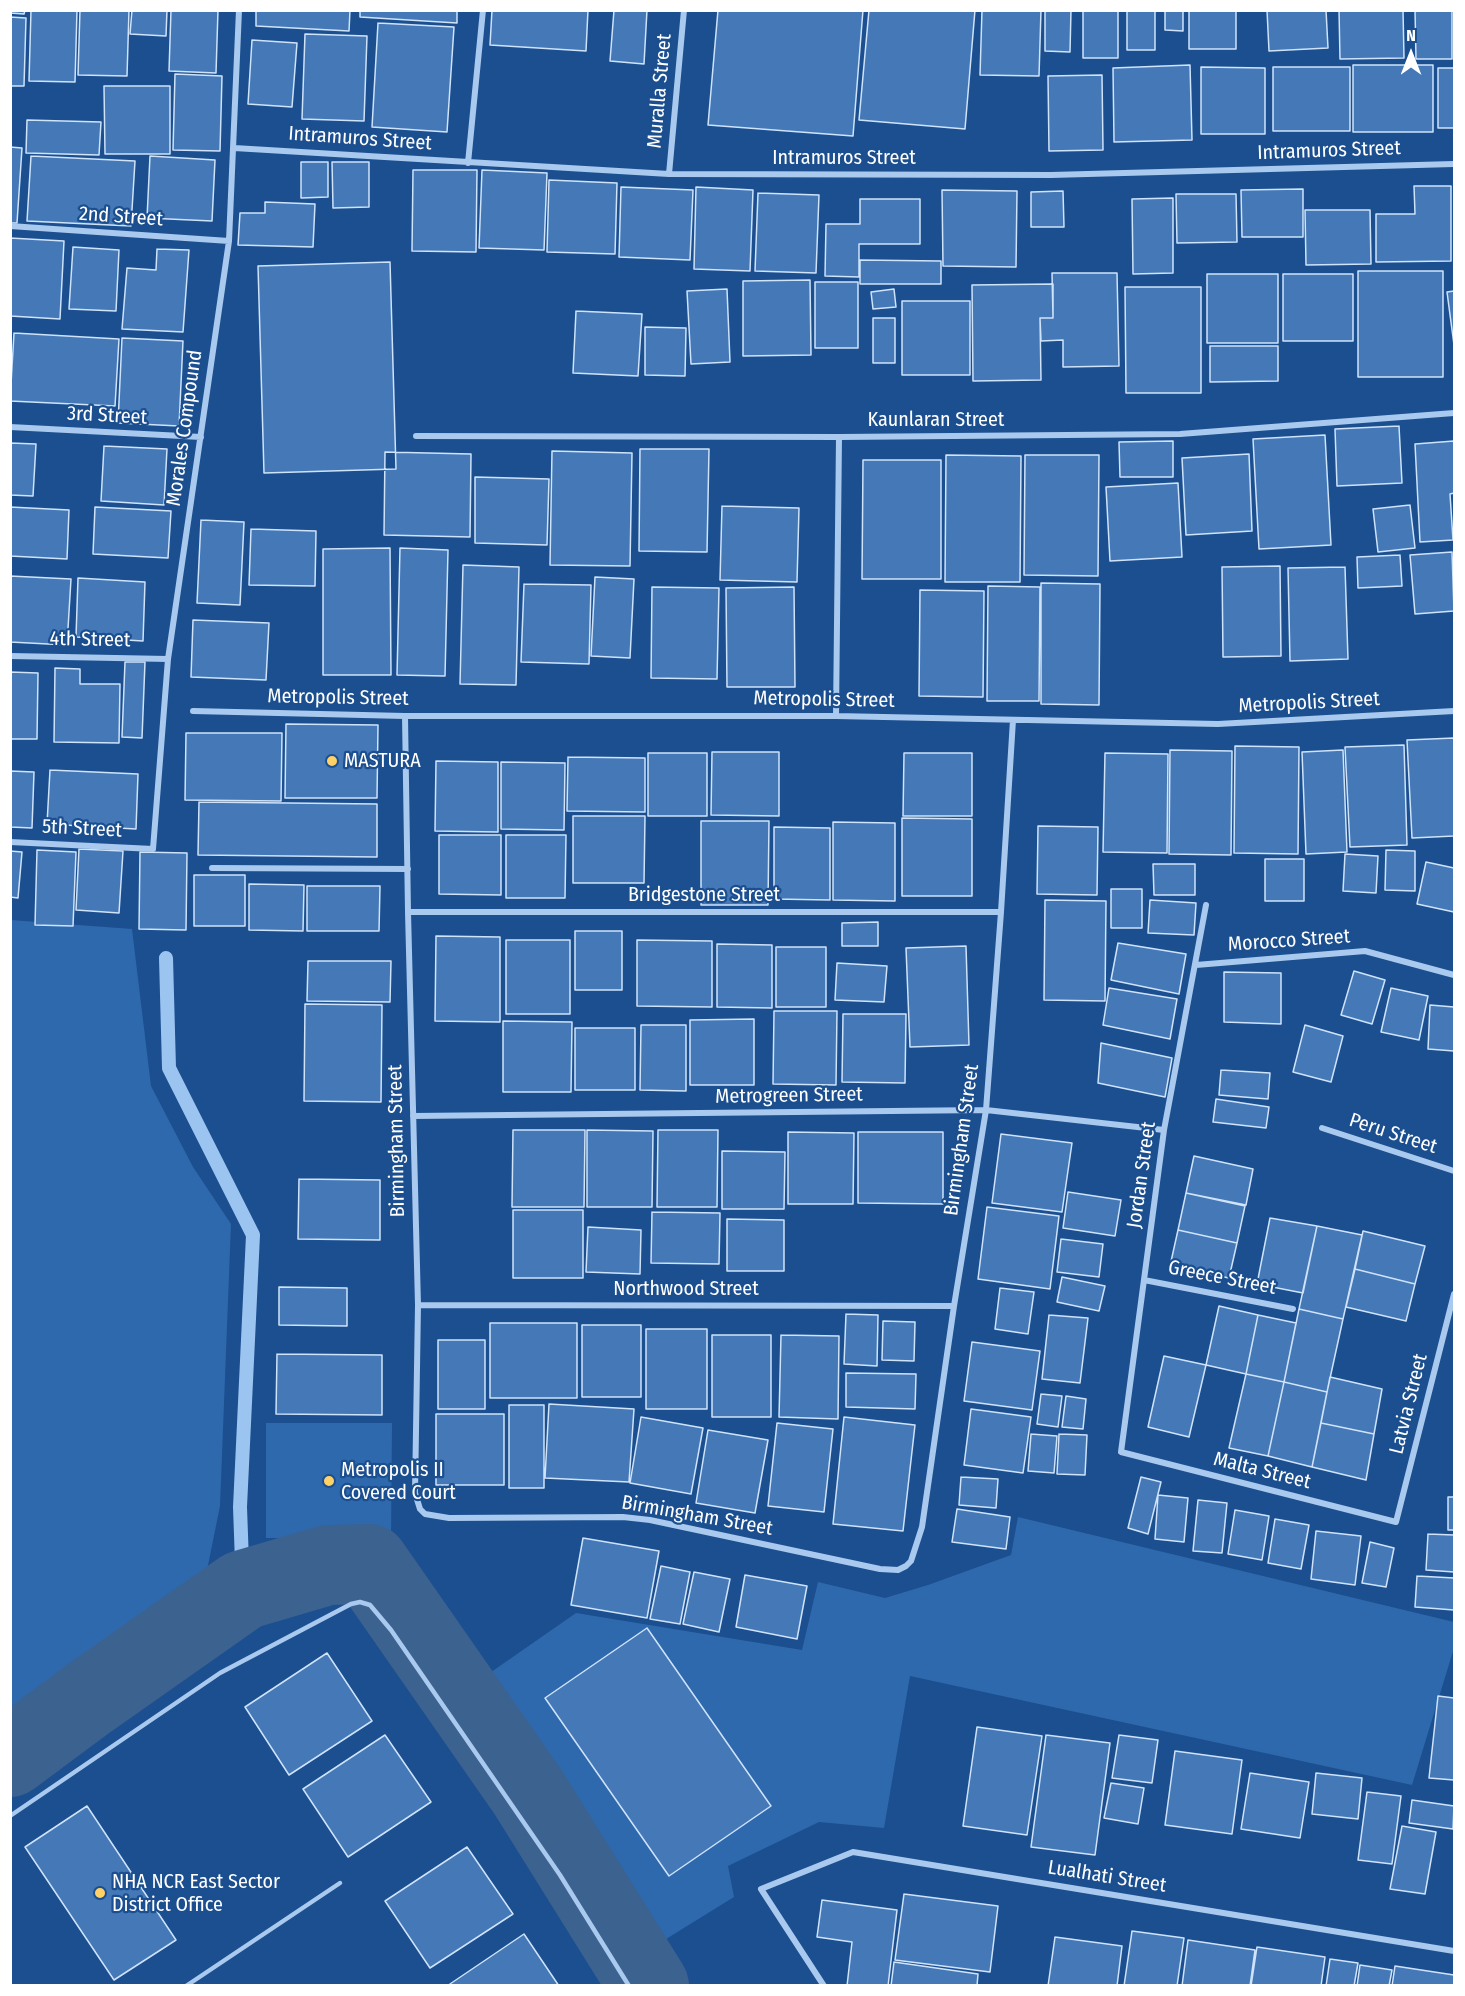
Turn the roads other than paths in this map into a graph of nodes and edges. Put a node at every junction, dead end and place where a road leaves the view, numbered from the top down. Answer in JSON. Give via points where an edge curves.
{"nodes":[{"id":1,"x":239,"y":10,"type":"edge"},
{"id":2,"x":483,"y":10,"type":"edge"},
{"id":3,"x":684,"y":10,"type":"edge"},
{"id":4,"x":234,"y":147,"type":"junction"},
{"id":5,"x":468,"y":163,"type":"junction"},
{"id":6,"x":1455,"y":164,"type":"edge"},
{"id":7,"x":669,"y":174,"type":"junction"},
{"id":8,"x":10,"y":225,"type":"edge"},
{"id":9,"x":229,"y":241,"type":"junction"},
{"id":10,"x":1455,"y":413,"type":"edge"},
{"id":11,"x":10,"y":427,"type":"edge"},
{"id":12,"x":416,"y":436,"type":"dead end"},
{"id":13,"x":201,"y":437,"type":"junction"},
{"id":14,"x":839,"y":437,"type":"junction"},
{"id":15,"x":10,"y":656,"type":"edge"},
{"id":16,"x":168,"y":659,"type":"junction"},
{"id":17,"x":193,"y":711,"type":"dead end"},
{"id":18,"x":1455,"y":711,"type":"edge"},
{"id":19,"x":405,"y":716,"type":"junction"},
{"id":20,"x":836,"y":716,"type":"junction"},
{"id":21,"x":1013,"y":720,"type":"junction"},
{"id":22,"x":10,"y":842,"type":"edge"},
{"id":23,"x":153,"y":849,"type":"joint"},
{"id":24,"x":212,"y":868,"type":"dead end"},
{"id":25,"x":408,"y":869,"type":"junction"},
{"id":26,"x":1206,"y":905,"type":"dead end"},
{"id":27,"x":408,"y":912,"type":"junction"},
{"id":28,"x":1001,"y":912,"type":"junction"},
{"id":29,"x":1196,"y":965,"type":"junction"},
{"id":30,"x":1455,"y":975,"type":"edge"},
{"id":31,"x":986,"y":1110,"type":"junction"},
{"id":32,"x":413,"y":1116,"type":"junction"},
{"id":33,"x":1322,"y":1128,"type":"dead end"},
{"id":34,"x":1164,"y":1130,"type":"junction"},
{"id":35,"x":1455,"y":1171,"type":"edge"},
{"id":36,"x":1144,"y":1280,"type":"junction"},
{"id":37,"x":1455,"y":1294,"type":"edge"},
{"id":38,"x":418,"y":1305,"type":"junction"},
{"id":39,"x":954,"y":1306,"type":"junction"},
{"id":40,"x":1293,"y":1309,"type":"dead end"},
{"id":41,"x":1121,"y":1452,"type":"joint"},
{"id":42,"x":1396,"y":1522,"type":"joint"},
{"id":43,"x":10,"y":1816,"type":"edge"},
{"id":44,"x":340,"y":1883,"type":"dead end"},
{"id":45,"x":1455,"y":1951,"type":"edge"},
{"id":46,"x":186,"y":1986,"type":"edge"},
{"id":47,"x":629,"y":1986,"type":"edge"},
{"id":48,"x":824,"y":1986,"type":"edge"}],
"edges":[{"from":1,"to":4,"type":"street","name":"Morales Compound"},
{"from":2,"to":5,"type":"street"},
{"from":3,"to":7,"type":"street","name":"Muralla Street"},
{"from":4,"to":5,"type":"street","name":"Intramuros Street"},
{"from":4,"to":9,"type":"street","name":"Morales Compound"},
{"from":5,"to":7,"type":"street","name":"Intramuros Street"},
{"from":6,"to":7,"type":"street","name":"Intramuros Street","via":[[1051,175]]},
{"from":8,"to":9,"type":"street","name":"2nd Street"},
{"from":9,"to":13,"type":"street","name":"Morales Compound"},
{"from":10,"to":14,"type":"street","name":"Kaunlaran Street","via":[[1180,435]]},
{"from":11,"to":13,"type":"street","name":"3rd Street"},
{"from":12,"to":14,"type":"street","name":"Kaunlaran Street"},
{"from":13,"to":16,"type":"street","name":"Morales Compound"},
{"from":14,"to":20,"type":"street"},
{"from":15,"to":16,"type":"street","name":"4th Street"},
{"from":16,"to":23,"type":"street","name":"Morales Compound"},
{"from":17,"to":19,"type":"street","name":"Metropolis Street"},
{"from":18,"to":21,"type":"street","name":"Metropolis Street","via":[[1218,724]]},
{"from":19,"to":20,"type":"street","name":"Metropolis Street"},
{"from":19,"to":25,"type":"street","name":"Birmingham Street"},
{"from":20,"to":21,"type":"street","name":"Metropolis Street"},
{"from":21,"to":28,"type":"street","name":"Birmingham Street"},
{"from":22,"to":23,"type":"street","name":"5th Street"},
{"from":24,"to":25,"type":"street"},
{"from":25,"to":27,"type":"street","name":"Birmingham Street"},
{"from":26,"to":29,"type":"street","name":"Jordan Street"},
{"from":27,"to":28,"type":"street","name":"Bridgestone Street"},
{"from":27,"to":32,"type":"street","name":"Birmingham Street"},
{"from":28,"to":31,"type":"street","name":"Birmingham Street"},
{"from":29,"to":30,"type":"street","name":"Morocco Street","via":[[1365,951]]},
{"from":29,"to":34,"type":"street","name":"Jordan Street"},
{"from":31,"to":32,"type":"street","name":"Metrogreen Street"},
{"from":31,"to":34,"type":"street","name":"Metrogreen Street"},
{"from":31,"to":39,"type":"street","name":"Birmingham Street"},
{"from":32,"to":38,"type":"street","name":"Birmingham Street"},
{"from":33,"to":35,"type":"street","name":"Peru Street"},
{"from":34,"to":36,"type":"street","name":"Jordan Street"},
{"from":36,"to":40,"type":"street","name":"Greece Street"},
{"from":36,"to":41,"type":"street","name":"Jordan Street"},
{"from":37,"to":42,"type":"street","name":"Latvia Street"},
{"from":38,"to":39,"type":"street","name":"Northwood Street"},
{"from":38,"to":39,"type":"street","name":"Birmingham Street","via":[[415,1493],[425,1514],[449,1518],[650,1520],[898,1570],[911,1561],[922,1527]]},
{"from":41,"to":42,"type":"street","name":"Malta Street"},
{"from":43,"to":47,"type":"lane","via":[[220,1673],[360,1602],[370,1605],[391,1630],[560,1875]]},
{"from":44,"to":46,"type":"lane"},
{"from":45,"to":48,"type":"street","name":"Lualhati Street","via":[[853,1852],[761,1889]]}]}
